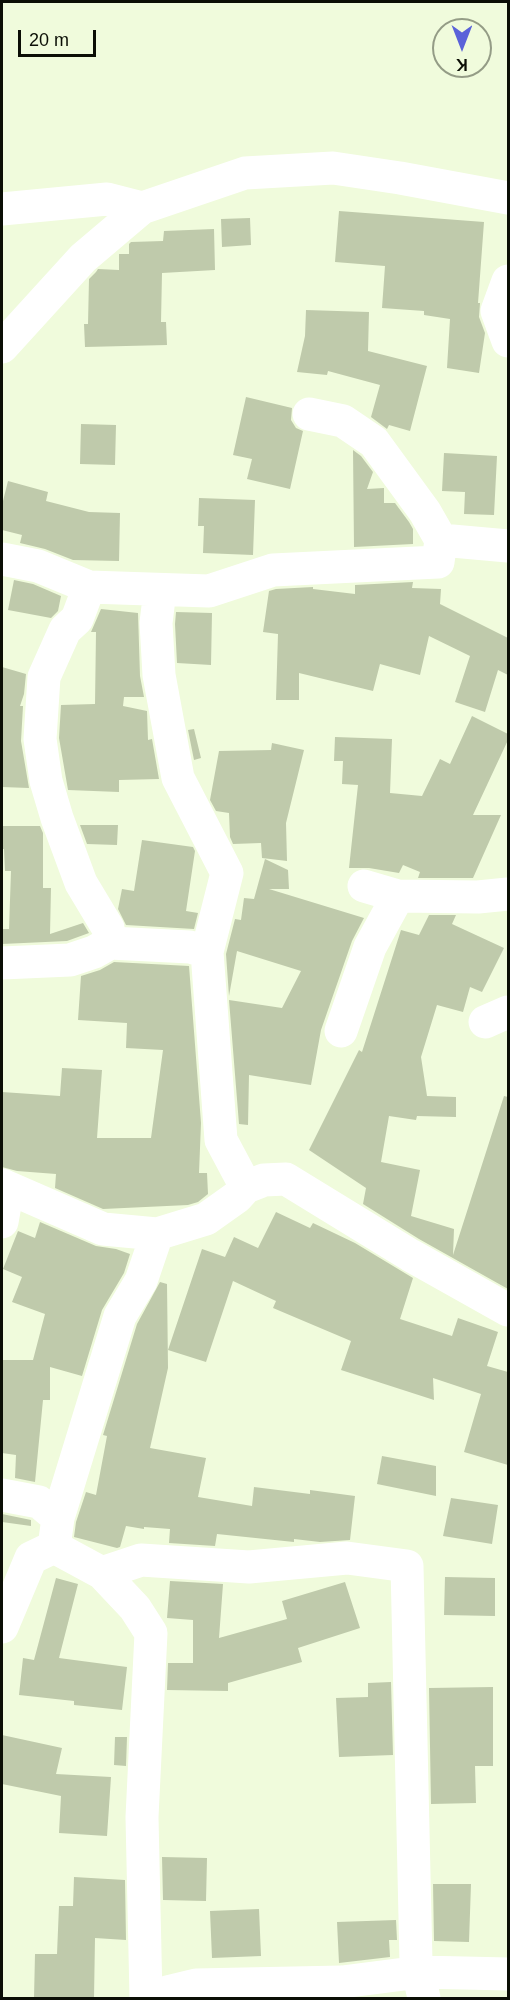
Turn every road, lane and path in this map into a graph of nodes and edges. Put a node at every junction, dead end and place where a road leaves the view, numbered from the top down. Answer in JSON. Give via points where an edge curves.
{"nodes":[{"id":1,"x":508,"y":198,"type":"edge"},
{"id":2,"x":142,"y":208,"type":"junction"},
{"id":3,"x":2,"y":209,"type":"edge"},
{"id":4,"x":508,"y":281,"type":"edge"},
{"id":5,"x":508,"y":341,"type":"edge"},
{"id":6,"x":2,"y":347,"type":"edge"},
{"id":7,"x":309,"y":414,"type":"dead end"},
{"id":8,"x":441,"y":540,"type":"junction"},
{"id":9,"x":508,"y":546,"type":"edge"},
{"id":10,"x":2,"y":559,"type":"edge"},
{"id":11,"x":88,"y":587,"type":"junction"},
{"id":12,"x":160,"y":591,"type":"junction"},
{"id":13,"x":364,"y":886,"type":"dead end"},
{"id":14,"x":508,"y":894,"type":"edge"},
{"id":15,"x":398,"y":896,"type":"junction"},
{"id":16,"x":110,"y":942,"type":"junction"},
{"id":17,"x":207,"y":952,"type":"junction"},
{"id":18,"x":2,"y":963,"type":"edge"},
{"id":19,"x":341,"y":1031,"type":"dead end"},
{"id":20,"x":5,"y":1187,"type":"edge"},
{"id":21,"x":246,"y":1187,"type":"junction"},
{"id":22,"x":2,"y":1222,"type":"edge"},
{"id":23,"x":157,"y":1234,"type":"junction"},
{"id":24,"x":508,"y":1310,"type":"edge"},
{"id":25,"x":2,"y":1495,"type":"edge"},
{"id":26,"x":56,"y":1532,"type":"junction"},
{"id":27,"x":102,"y":1573,"type":"junction"},
{"id":28,"x":2,"y":1628,"type":"edge"},
{"id":29,"x":508,"y":1974,"type":"edge"},
{"id":30,"x":422,"y":1985,"type":"edge"},
{"id":31,"x":146,"y":1998,"type":"edge"},
{"id":32,"x":164,"y":1998,"type":"edge"}],
"edges":[{"from":1,"to":2,"type":"street","via":[[333,168],[245,173]]},
{"from":2,"to":3,"type":"street","via":[[107,199]]},
{"from":2,"to":6,"type":"street","via":[[83,258]]},
{"from":4,"to":5,"type":"street","via":[[497,311]]},
{"from":7,"to":8,"type":"street","via":[[343,421],[374,442]]},
{"from":8,"to":9,"type":"street"},
{"from":8,"to":12,"type":"street","via":[[438,562],[273,570],[209,591]]},
{"from":10,"to":11,"type":"street","via":[[38,566]]},
{"from":11,"to":12,"type":"street"},
{"from":11,"to":16,"type":"street","via":[[77,619],[65,630],[44,677],[40,739],[57,818],[81,883],[108,928]]},
{"from":12,"to":17,"type":"street","via":[[156,623],[159,675],[178,778],[227,873]]},
{"from":13,"to":15,"type":"street"},
{"from":14,"to":15,"type":"street"},
{"from":15,"to":19,"type":"street","via":[[370,947]]},
{"from":16,"to":17,"type":"street","via":[[190,947]]},
{"from":16,"to":18,"type":"street","via":[[70,960]]},
{"from":17,"to":21,"type":"street","via":[[221,1140]]},
{"from":20,"to":22,"type":"street"},
{"from":20,"to":23,"type":"street","via":[[104,1229]]},
{"from":21,"to":23,"type":"street","via":[[206,1219]]},
{"from":21,"to":24,"type":"street","via":[[264,1180],[286,1179]]},
{"from":23,"to":26,"type":"street","via":[[141,1281],[120,1316]]},
{"from":25,"to":26,"type":"street","via":[[39,1502]]},
{"from":26,"to":27,"type":"street"},
{"from":26,"to":28,"type":"street","via":[[31,1558]]},
{"from":27,"to":30,"type":"street","via":[[141,1560],[249,1567],[347,1558],[407,1566],[416,1962]]},
{"from":27,"to":31,"type":"street","via":[[152,1633],[142,1817]]},
{"from":29,"to":30,"type":"street"},
{"from":30,"to":32,"type":"street","via":[[196,1985],[167,1992]]}]}
